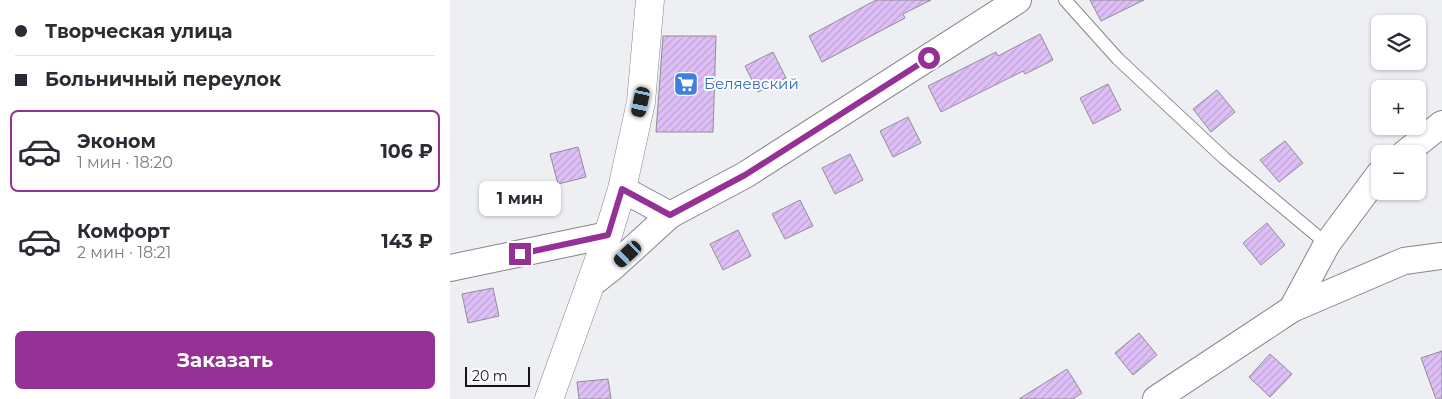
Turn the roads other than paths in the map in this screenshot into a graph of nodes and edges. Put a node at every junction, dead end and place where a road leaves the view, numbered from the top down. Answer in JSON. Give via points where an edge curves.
{"nodes":[{"id":1,"x":650,"y":0,"type":"edge"},
{"id":2,"x":1018,"y":0,"type":"edge"},
{"id":3,"x":1065,"y":0,"type":"edge"},
{"id":4,"x":1442,"y":124,"type":"edge"},
{"id":5,"x":1415,"y":145,"type":"edge"},
{"id":6,"x":1371,"y":185,"type":"edge"},
{"id":7,"x":622,"y":189,"type":"junction"},
{"id":8,"x":670,"y":215,"type":"junction"},
{"id":9,"x":608,"y":235,"type":"junction"},
{"id":10,"x":1327,"y":244,"type":"junction"},
{"id":11,"x":1442,"y":256,"type":"edge"},
{"id":12,"x":450,"y":268,"type":"edge"},
{"id":13,"x":590,"y":285,"type":"junction"},
{"id":14,"x":1292,"y":309,"type":"junction"},
{"id":15,"x":549,"y":399,"type":"edge"},
{"id":16,"x":1156,"y":399,"type":"edge"}],
"edges":[{"from":1,"to":7,"type":"street","via":[[641,102]]},
{"from":2,"to":8,"type":"street","via":[[745,175]]},
{"from":3,"to":10,"type":"lane","via":[[1118,59],[1216,151]]},
{"from":4,"to":5,"type":"street"},
{"from":6,"to":10,"type":"street"},
{"from":7,"to":8,"type":"street"},
{"from":7,"to":9,"type":"street"},
{"from":8,"to":13,"type":"street"},
{"from":9,"to":12,"type":"street"},
{"from":9,"to":13,"type":"street"},
{"from":10,"to":14,"type":"street"},
{"from":11,"to":14,"type":"street","via":[[1404,261]]},
{"from":13,"to":15,"type":"street"},
{"from":14,"to":16,"type":"street"}]}
